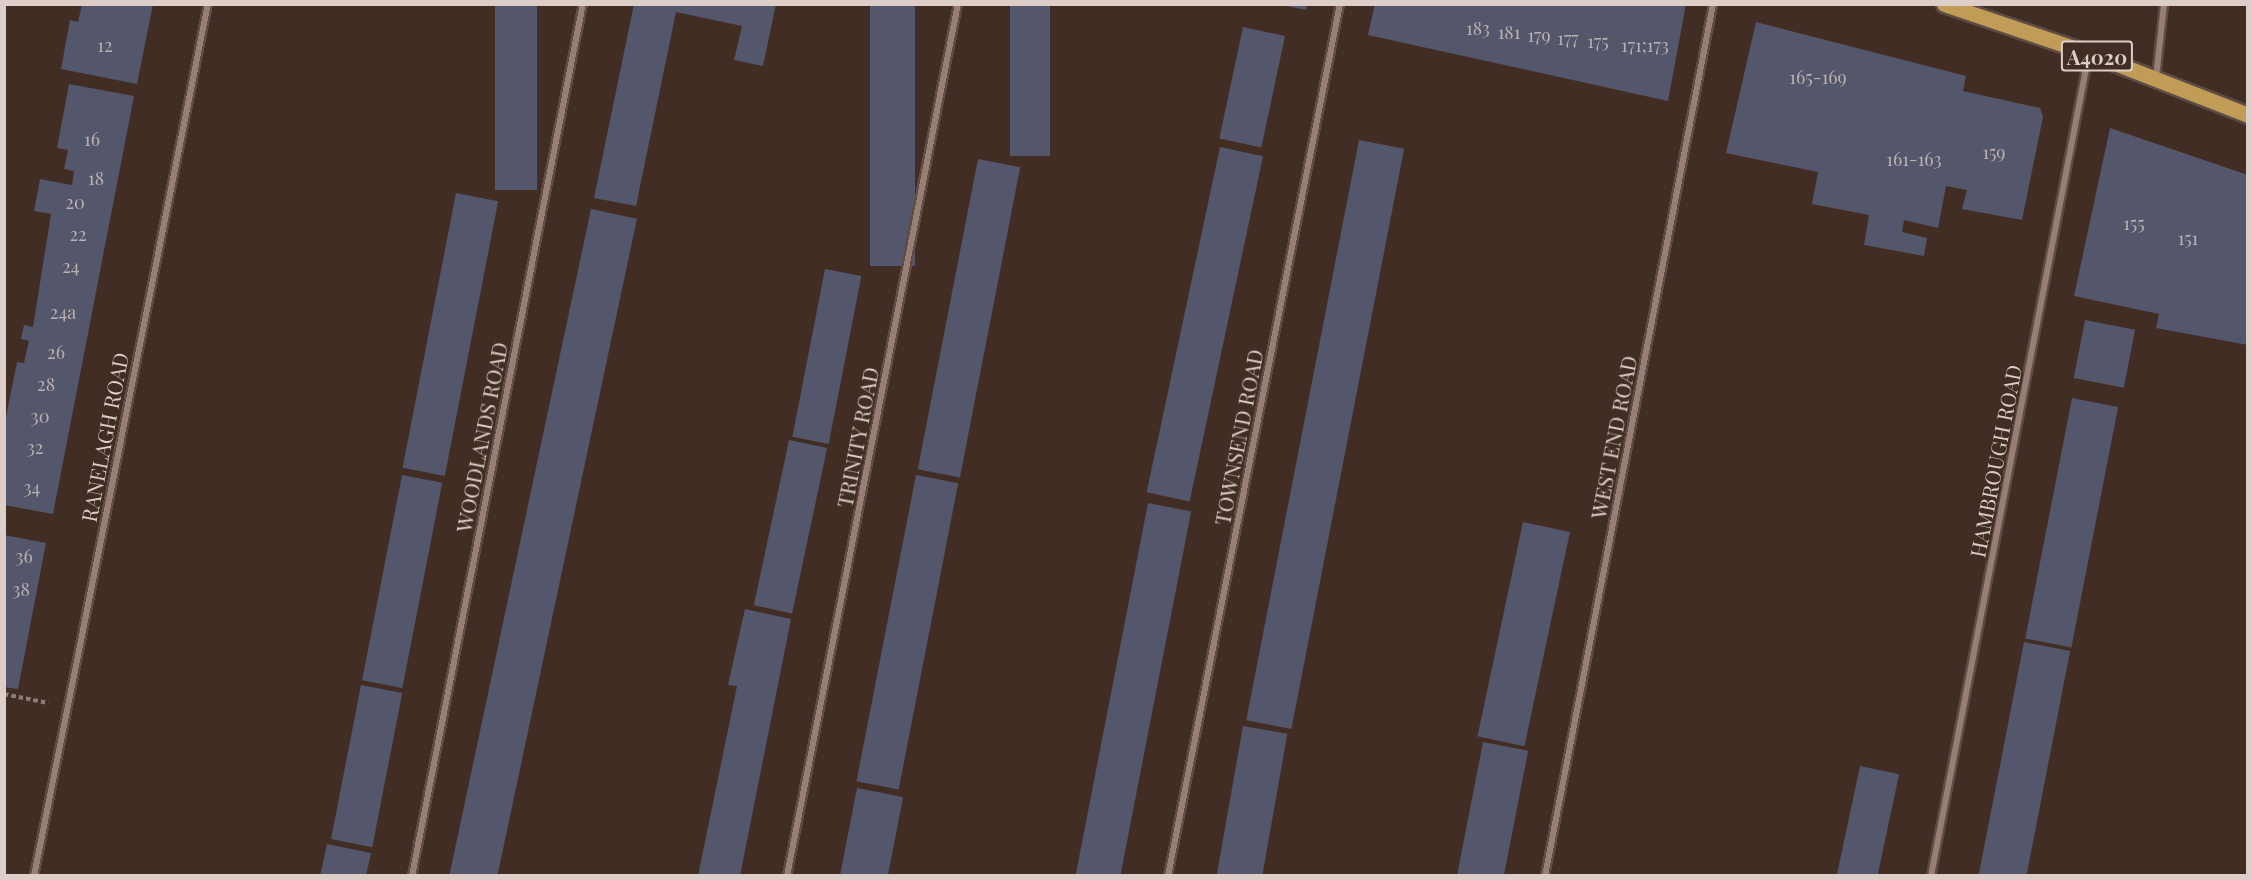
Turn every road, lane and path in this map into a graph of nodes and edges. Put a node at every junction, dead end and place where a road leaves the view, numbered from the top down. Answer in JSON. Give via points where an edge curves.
{"nodes":[{"id":1,"x":208,"y":4,"type":"edge"},
{"id":2,"x":583,"y":4,"type":"edge"},
{"id":3,"x":958,"y":4,"type":"edge"},
{"id":4,"x":1340,"y":4,"type":"edge"},
{"id":5,"x":1713,"y":4,"type":"edge"},
{"id":6,"x":1944,"y":4,"type":"edge"},
{"id":7,"x":2164,"y":4,"type":"edge"},
{"id":8,"x":2089,"y":53,"type":"junction"},
{"id":9,"x":2155,"y":80,"type":"junction"},
{"id":10,"x":2247,"y":116,"type":"edge"},
{"id":11,"x":4,"y":694,"type":"edge"},
{"id":12,"x":66,"y":707,"type":"junction"},
{"id":13,"x":34,"y":876,"type":"edge"},
{"id":14,"x":412,"y":876,"type":"edge"},
{"id":15,"x":787,"y":876,"type":"edge"},
{"id":16,"x":1168,"y":876,"type":"edge"},
{"id":17,"x":1545,"y":876,"type":"edge"},
{"id":18,"x":1931,"y":876,"type":"edge"}],
"edges":[{"from":1,"to":12,"type":"street","name":"RANELAGH ROAD"},
{"from":2,"to":14,"type":"street","name":"WOODLANDS ROAD"},
{"from":3,"to":15,"type":"street","name":"TRINITY ROAD"},
{"from":4,"to":16,"type":"street","name":"TOWNSEND ROAD"},
{"from":5,"to":17,"type":"street","name":"WEST END ROAD"},
{"from":6,"to":8,"type":"main road","number":"A4020"},
{"from":7,"to":9,"type":"street"},
{"from":8,"to":9,"type":"main road","number":"A4020"},
{"from":8,"to":18,"type":"street","name":"HAMBROUGH ROAD"},
{"from":9,"to":10,"type":"main road","number":"A4020"},
{"from":11,"to":12,"type":"path"},
{"from":12,"to":13,"type":"street","name":"RANELAGH ROAD"}]}
